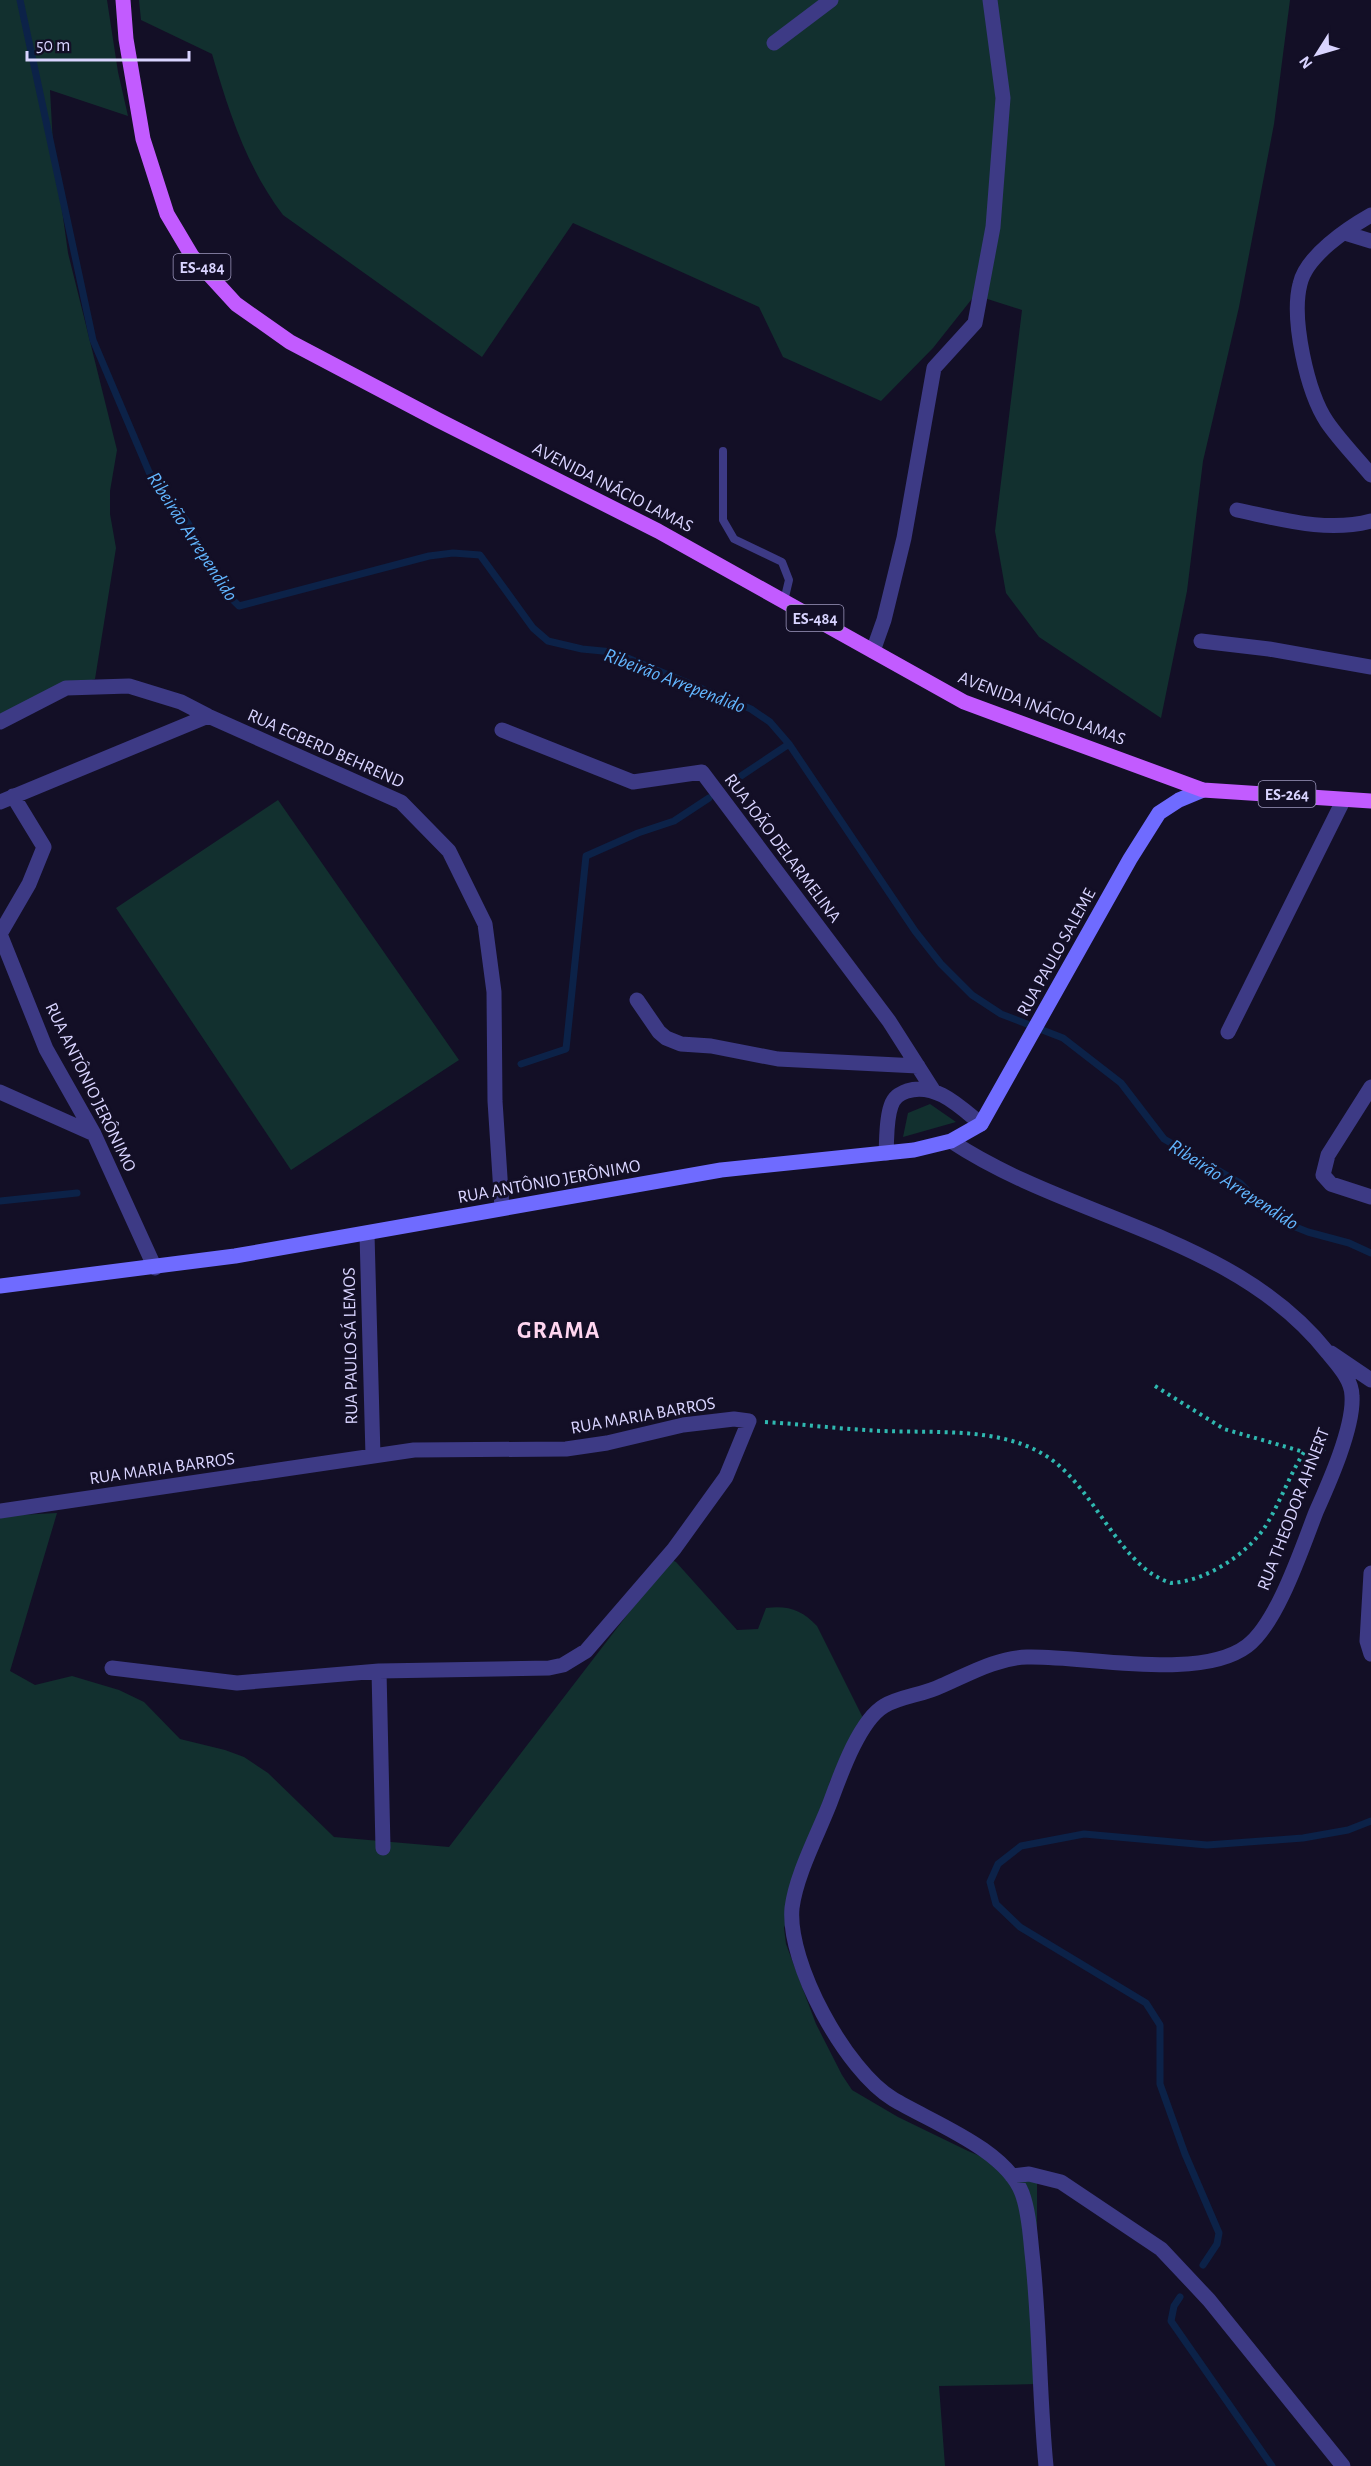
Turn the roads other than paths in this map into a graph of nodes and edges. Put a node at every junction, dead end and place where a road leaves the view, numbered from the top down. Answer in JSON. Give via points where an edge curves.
{"nodes":[{"id":1,"x":123,"y":0,"type":"edge"},
{"id":2,"x":831,"y":0,"type":"edge"},
{"id":3,"x":990,"y":0,"type":"edge"},
{"id":4,"x":774,"y":43,"type":"dead end"},
{"id":5,"x":1371,"y":215,"type":"edge"},
{"id":6,"x":1345,"y":233,"type":"junction"},
{"id":7,"x":1371,"y":241,"type":"edge"},
{"id":8,"x":723,"y":451,"type":"dead end"},
{"id":9,"x":1371,"y":475,"type":"edge"},
{"id":10,"x":1237,"y":510,"type":"dead end"},
{"id":11,"x":1371,"y":521,"type":"edge"},
{"id":12,"x":784,"y":601,"type":"junction"},
{"id":13,"x":1201,"y":641,"type":"dead end"},
{"id":14,"x":873,"y":651,"type":"junction"},
{"id":15,"x":1371,"y":667,"type":"edge"},
{"id":16,"x":208,"y":716,"type":"junction"},
{"id":17,"x":0,"y":722,"type":"edge"},
{"id":18,"x":502,"y":730,"type":"dead end"},
{"id":19,"x":1203,"y":790,"type":"junction"},
{"id":20,"x":7,"y":799,"type":"edge"},
{"id":21,"x":1343,"y":801,"type":"junction"},
{"id":22,"x":1371,"y":801,"type":"edge"},
{"id":23,"x":0,"y":934,"type":"edge"},
{"id":24,"x":637,"y":1000,"type":"dead end"},
{"id":25,"x":1228,"y":1032,"type":"dead end"},
{"id":26,"x":918,"y":1066,"type":"junction"},
{"id":27,"x":1371,"y":1087,"type":"edge"},
{"id":28,"x":933,"y":1090,"type":"junction"},
{"id":29,"x":0,"y":1092,"type":"edge"},
{"id":30,"x":981,"y":1124,"type":"junction"},
{"id":31,"x":94,"y":1134,"type":"junction"},
{"id":32,"x":951,"y":1141,"type":"junction"},
{"id":33,"x":886,"y":1152,"type":"junction"},
{"id":34,"x":1371,"y":1197,"type":"edge"},
{"id":35,"x":502,"y":1208,"type":"junction"},
{"id":36,"x":367,"y":1234,"type":"junction"},
{"id":37,"x":155,"y":1268,"type":"junction"},
{"id":38,"x":0,"y":1286,"type":"edge"},
{"id":39,"x":1328,"y":1352,"type":"junction"},
{"id":40,"x":1371,"y":1380,"type":"edge"},
{"id":41,"x":373,"y":1456,"type":"junction"},
{"id":42,"x":0,"y":1511,"type":"edge"},
{"id":43,"x":1371,"y":1573,"type":"edge"},
{"id":44,"x":1371,"y":1654,"type":"edge"},
{"id":45,"x":112,"y":1668,"type":"dead end"},
{"id":46,"x":380,"y":1671,"type":"junction"},
{"id":47,"x":383,"y":1848,"type":"dead end"},
{"id":48,"x":1012,"y":2176,"type":"junction"},
{"id":49,"x":1046,"y":2466,"type":"edge"},
{"id":50,"x":1343,"y":2466,"type":"edge"}],
"edges":[{"from":1,"to":12,"type":"main road","name":"AVENIDA INÁCIO LAMAS","number":"ES-484","via":[[137,105],[151,170],[167,214],[192,256],[236,304],[290,342],[658,531]]},
{"from":2,"to":4,"type":"street"},
{"from":3,"to":14,"type":"street","via":[[1003,98],[993,227],[975,323],[934,368],[904,538]]},
{"from":5,"to":6,"type":"street"},
{"from":6,"to":7,"type":"street"},
{"from":6,"to":9,"type":"street","via":[[1320,252],[1300,283],[1298,331],[1307,374],[1326,420]]},
{"from":8,"to":12,"type":"lane","via":[[723,520],[734,539],[782,562],[789,580]]},
{"from":10,"to":11,"type":"street","via":[[1309,524],[1349,527]]},
{"from":12,"to":14,"type":"main road","name":"AVENIDA INÁCIO LAMAS","number":"ES-484"},
{"from":13,"to":15,"type":"street"},
{"from":14,"to":19,"type":"main road","name":"AVENIDA INÁCIO LAMAS","number":"ES-484","via":[[964,702]]},
{"from":16,"to":17,"type":"street","name":"RUA EGBERD BEHREND","via":[[181,702],[129,686],[66,688]]},
{"from":16,"to":20,"type":"street"},
{"from":16,"to":35,"type":"street","name":"RUA EGBERD BEHREND","via":[[401,802],[449,851],[485,924],[494,993],[495,1101]]},
{"from":18,"to":26,"type":"street","name":"RUA JOÃO DELARMELINA","via":[[633,782],[702,772]]},
{"from":19,"to":21,"type":"main road","name":"AVENIDA INÁCIO LAMAS","number":"ES-264"},
{"from":19,"to":30,"type":"main road","name":"RUA PAULO SALEME","via":[[1159,813]]},
{"from":20,"to":23,"type":"street","name":"RUA ANTÔNIO JERÔNIMO","via":[[44,847],[29,884]]},
{"from":21,"to":22,"type":"main road","name":"AVENIDA INÁCIO LAMAS","number":"ES-264"},
{"from":21,"to":25,"type":"street"},
{"from":23,"to":31,"type":"street","name":"RUA ANTÔNIO JERÔNIMO","via":[[46,1049]]},
{"from":24,"to":26,"type":"street","via":[[659,1032],[681,1044],[778,1059]]},
{"from":26,"to":28,"type":"street","name":"RUA JOÃO DELARMELINA"},
{"from":27,"to":34,"type":"street","via":[[1328,1155],[1323,1175],[1331,1184]]},
{"from":28,"to":30,"type":"street"},
{"from":28,"to":33,"type":"street","via":[[917,1088],[896,1096],[889,1113]]},
{"from":29,"to":31,"type":"street"},
{"from":30,"to":32,"type":"main road"},
{"from":31,"to":37,"type":"street","name":"RUA ANTÔNIO JERÔNIMO"},
{"from":32,"to":33,"type":"main road","name":"RUA ANTÔNIO JERÔNIMO"},
{"from":32,"to":39,"type":"street","name":"RUA THEODOR AHNERT","via":[[1009,1175],[1201,1256],[1262,1293]]},
{"from":33,"to":35,"type":"main road","name":"RUA ANTÔNIO JERÔNIMO","via":[[721,1170]]},
{"from":35,"to":36,"type":"main road","name":"RUA ANTÔNIO JERÔNIMO"},
{"from":36,"to":37,"type":"main road","name":"RUA ANTÔNIO JERÔNIMO"},
{"from":36,"to":41,"type":"street","name":"RUA PAULO SÁ LEMOS"},
{"from":37,"to":38,"type":"main road","name":"RUA ANTÔNIO JERÔNIMO"},
{"from":39,"to":40,"type":"street"},
{"from":39,"to":48,"type":"street","name":"RUA THEODOR AHNERT","via":[[1350,1384],[1353,1400],[1340,1452],[1290,1576],[1257,1637],[1239,1651],[1211,1660],[1130,1664],[1022,1657],[990,1664],[933,1690],[884,1706],[866,1726],[839,1779],[795,1894],[793,1934],[812,1994],[869,2082],[994,2159]]},
{"from":41,"to":42,"type":"street","name":"RUA MARIA BARROS"},
{"from":41,"to":46,"type":"street","name":"RUA MARIA BARROS","via":[[414,1450],[566,1449],[683,1425],[749,1421],[726,1477],[681,1540],[620,1615],[575,1659],[549,1668]]},
{"from":43,"to":44,"type":"street","via":[[1367,1641]]},
{"from":45,"to":46,"type":"street","via":[[237,1683]]},
{"from":46,"to":47,"type":"street"},
{"from":48,"to":49,"type":"street","via":[[1022,2193],[1035,2274]]},
{"from":48,"to":50,"type":"street","via":[[1029,2174],[1061,2182],[1161,2249],[1209,2300]]}]}
